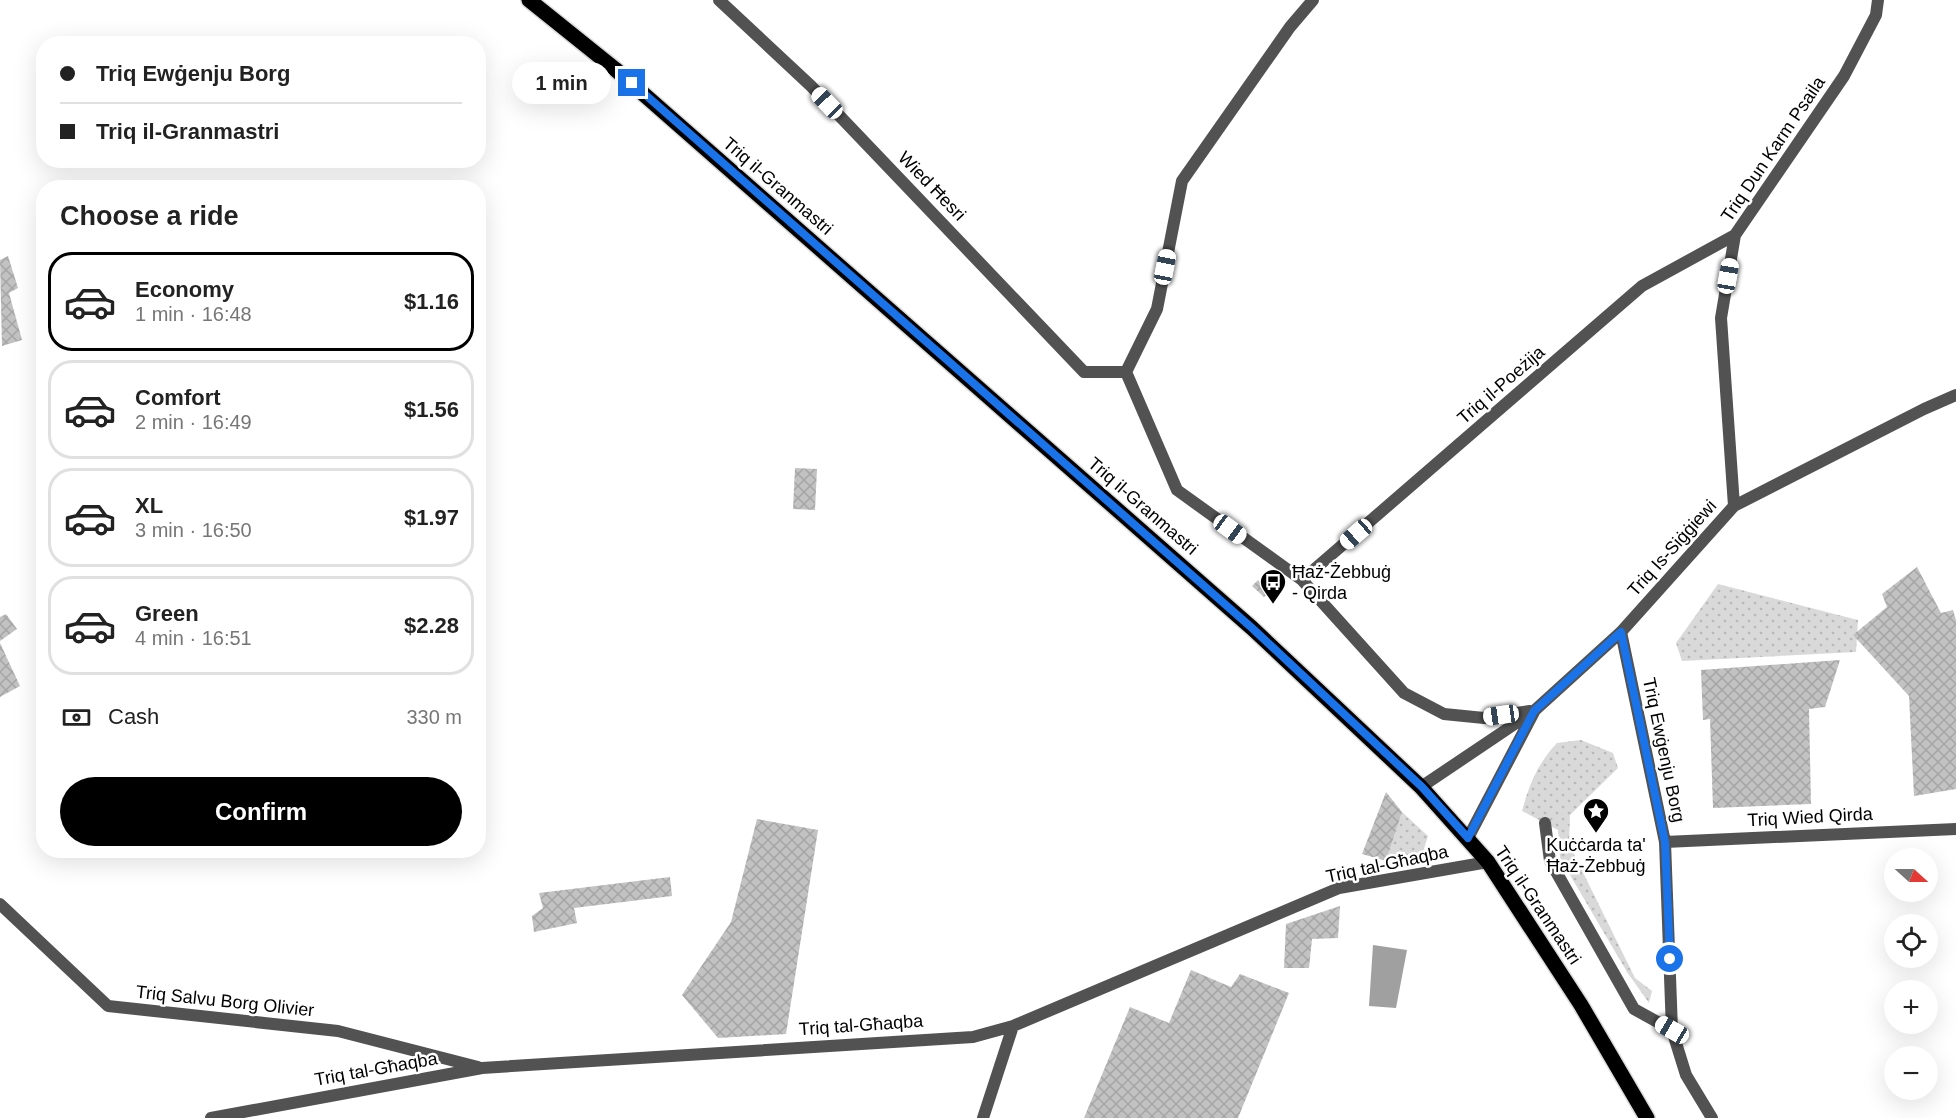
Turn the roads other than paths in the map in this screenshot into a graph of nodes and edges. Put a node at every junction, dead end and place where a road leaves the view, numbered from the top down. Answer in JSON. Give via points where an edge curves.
{"nodes":[{"id":1,"x":529,"y":0,"type":"edge"},
{"id":2,"x":719,"y":0,"type":"edge"},
{"id":3,"x":1313,"y":0,"type":"edge"},
{"id":4,"x":1878,"y":0,"type":"edge"},
{"id":5,"x":1736,"y":235,"type":"junction"},
{"id":6,"x":1126,"y":372,"type":"junction"},
{"id":7,"x":1956,"y":395,"type":"edge"},
{"id":8,"x":1734,"y":506,"type":"junction"},
{"id":9,"x":1302,"y":580,"type":"junction"},
{"id":10,"x":1621,"y":632,"type":"junction"},
{"id":11,"x":1534,"y":711,"type":"junction"},
{"id":12,"x":1422,"y":787,"type":"junction"},
{"id":13,"x":1545,"y":823,"type":"dead end"},
{"id":14,"x":1956,"y":828,"type":"edge"},
{"id":15,"x":1468,"y":838,"type":"junction"},
{"id":16,"x":1665,"y":842,"type":"junction"},
{"id":17,"x":1488,"y":862,"type":"junction"},
{"id":18,"x":0,"y":904,"type":"edge"},
{"id":19,"x":1013,"y":1026,"type":"junction"},
{"id":20,"x":1672,"y":1030,"type":"junction"},
{"id":21,"x":482,"y":1068,"type":"junction"},
{"id":22,"x":211,"y":1118,"type":"edge"},
{"id":23,"x":983,"y":1118,"type":"edge"},
{"id":24,"x":1647,"y":1118,"type":"edge"},
{"id":25,"x":1712,"y":1118,"type":"edge"}],
"edges":[{"from":1,"to":12,"type":"main road","name":"Triq il-Granmastri","via":[[624,76],[1252,628]]},
{"from":2,"to":6,"type":"street","name":"Wied Ħesri","via":[[811,86],[1084,372]]},
{"from":3,"to":6,"type":"street","via":[[1182,181],[1157,309]]},
{"from":4,"to":5,"type":"street","name":"Triq Dun Karm Psaila","via":[[1876,15],[1844,76]]},
{"from":5,"to":8,"type":"street","name":"Triq Dun Karm Psaila","via":[[1721,318]]},
{"from":5,"to":9,"type":"street","name":"Triq il-Poeżija","via":[[1642,286]]},
{"from":6,"to":9,"type":"street","via":[[1177,490]]},
{"from":7,"to":8,"type":"street","name":"Triq Is-Siġġiewi"},
{"from":8,"to":10,"type":"street","name":"Triq Is-Siġġiewi"},
{"from":9,"to":11,"type":"street","via":[[1404,693],[1444,714],[1484,718]]},
{"from":10,"to":11,"type":"street","name":"Triq Is-Siġġiewi"},
{"from":10,"to":16,"type":"street","name":"Triq Ewġenju Borg"},
{"from":11,"to":12,"type":"street","name":"Triq Is-Siġġiewi"},
{"from":11,"to":15,"type":"street","name":"Triq Is-Siġġiewi"},
{"from":12,"to":15,"type":"main road","name":"Triq il-Granmastri"},
{"from":13,"to":20,"type":"street","via":[[1550,861],[1634,1009]]},
{"from":14,"to":16,"type":"street","name":"Triq Wied Qirda"},
{"from":15,"to":17,"type":"main road","name":"Triq il-Granmastri"},
{"from":16,"to":20,"type":"street","name":"Triq Ewġenju Borg"},
{"from":17,"to":19,"type":"street","name":"Triq tal-Għaqba","via":[[1339,888]]},
{"from":17,"to":24,"type":"main road","name":"Triq il-Granmastri","via":[[1581,1005]]},
{"from":18,"to":21,"type":"street","name":"Triq Salvu Borg Olivier","via":[[108,1006],[338,1031]]},
{"from":19,"to":21,"type":"street","name":"Triq tal-Għaqba","via":[[973,1037]]},
{"from":19,"to":23,"type":"street"},
{"from":20,"to":25,"type":"street","name":"Triq Ewġenju Borg","via":[[1686,1075]]},
{"from":21,"to":22,"type":"street","name":"Triq tal-Għaqba"}]}
